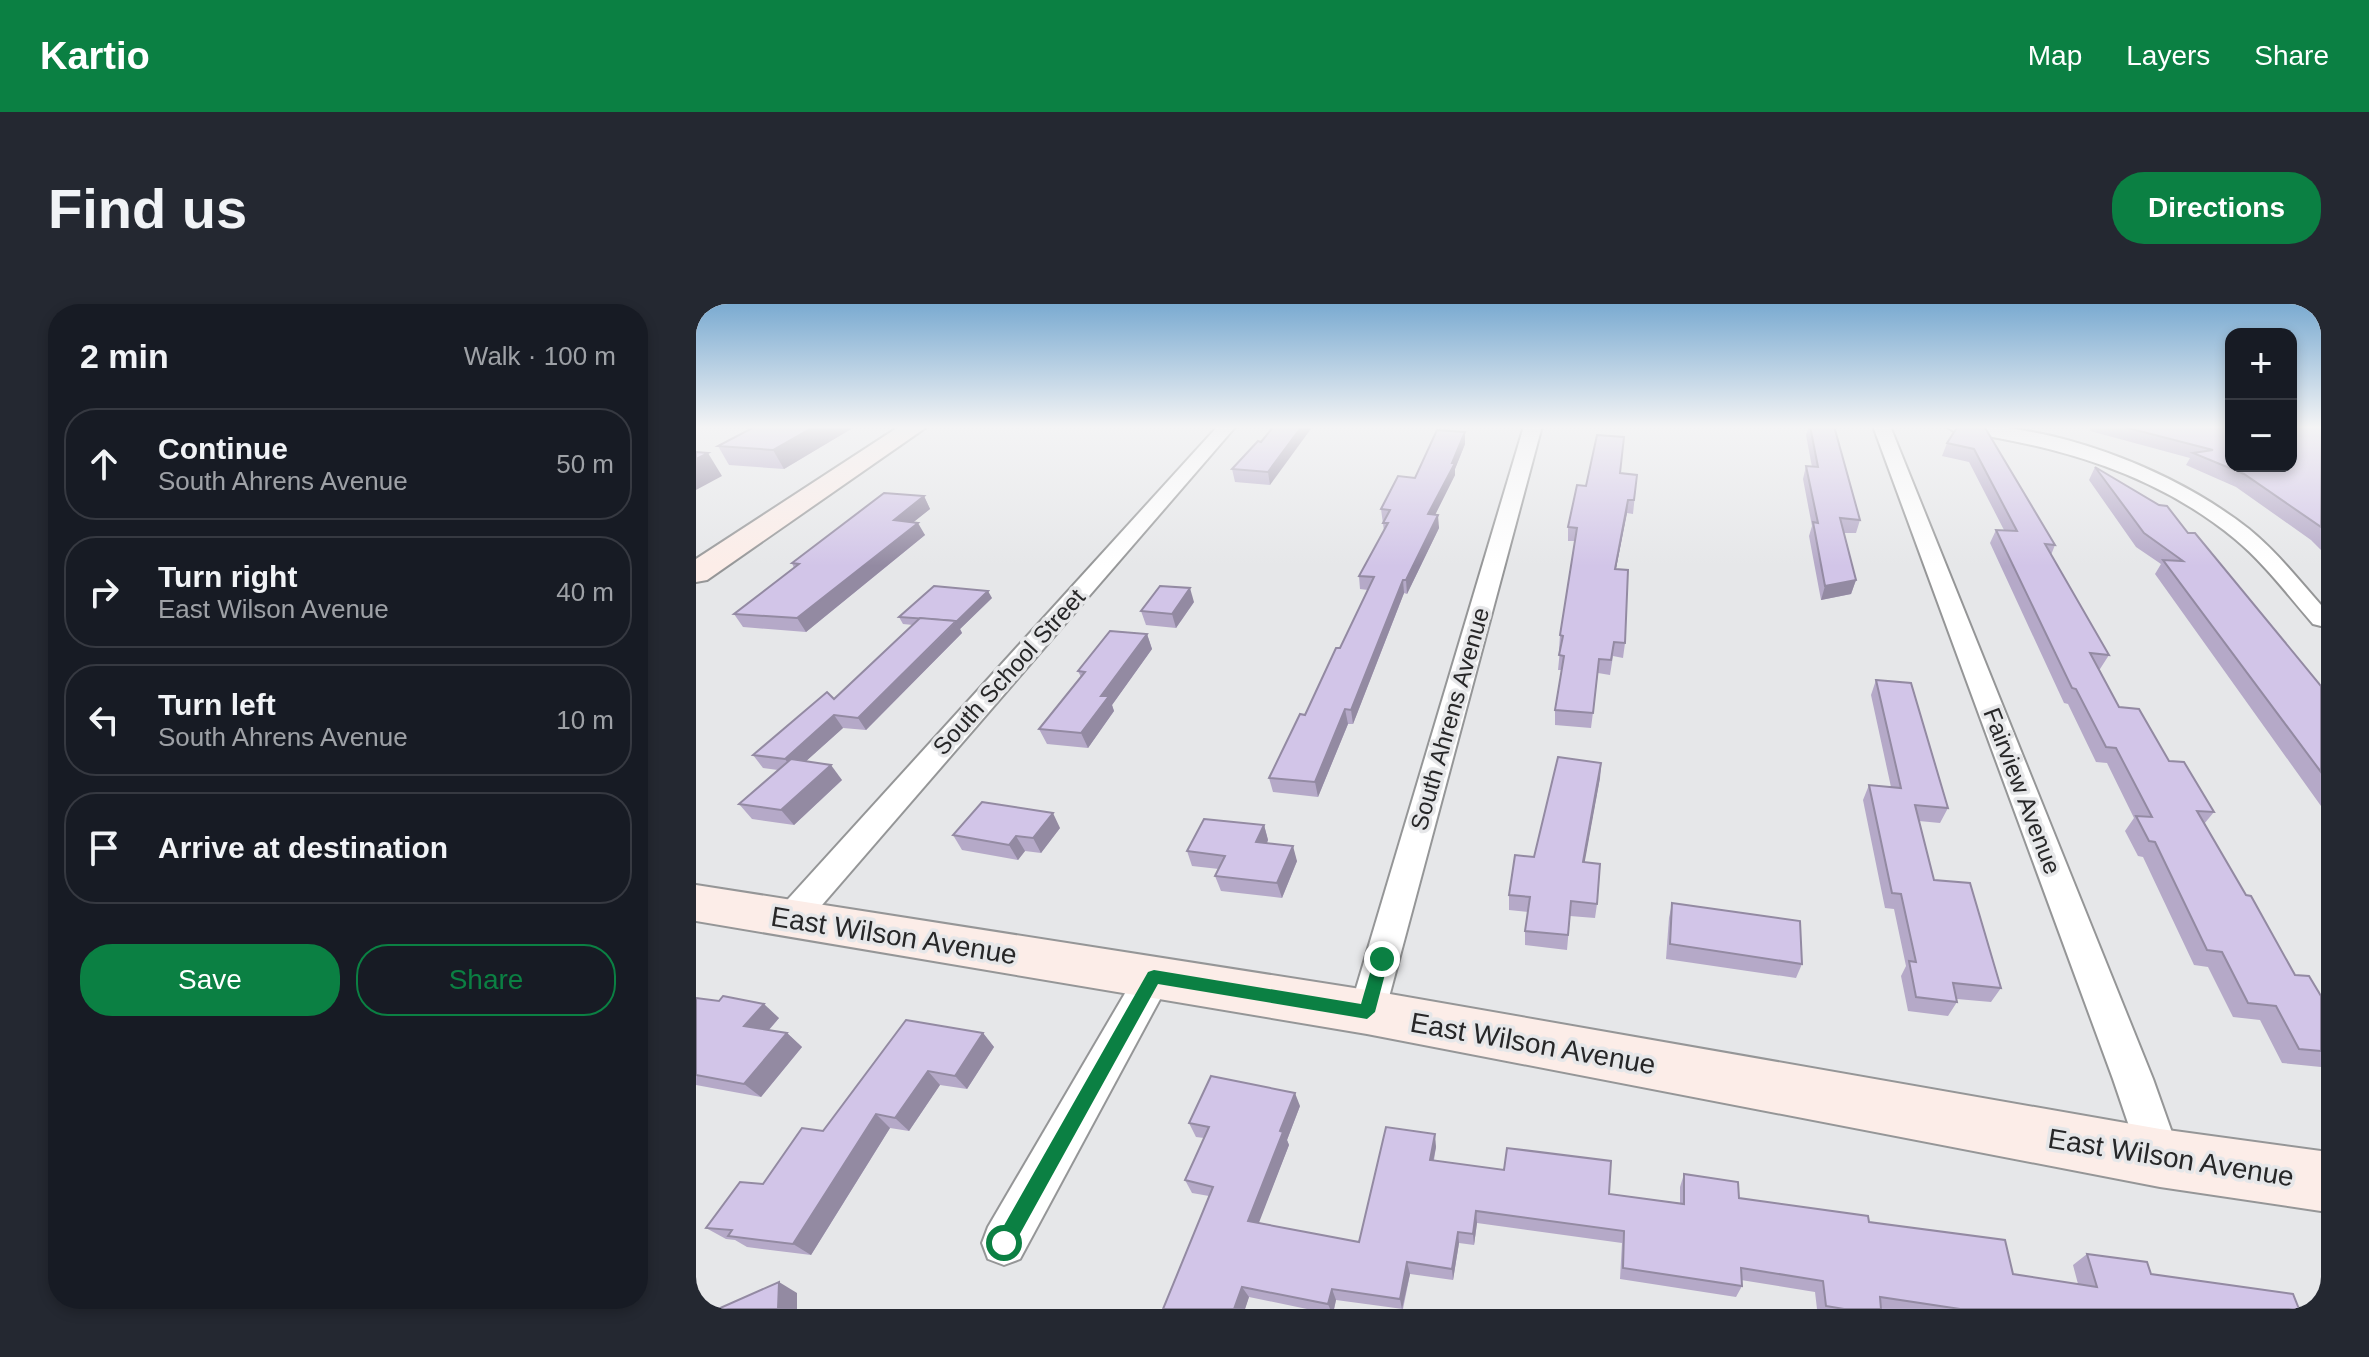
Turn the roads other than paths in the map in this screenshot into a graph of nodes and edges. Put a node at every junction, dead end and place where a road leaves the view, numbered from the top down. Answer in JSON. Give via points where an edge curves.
{"nodes":[{"id":1,"x":846,"y":473,"type":"edge"},
{"id":2,"x":1185,"y":473,"type":"edge"},
{"id":3,"x":1520,"y":473,"type":"edge"},
{"id":4,"x":1899,"y":473,"type":"edge"},
{"id":5,"x":2138,"y":473,"type":"edge"},
{"id":6,"x":697,"y":572,"type":"edge"},
{"id":7,"x":2321,"y":619,"type":"edge"},
{"id":8,"x":696,"y":903,"type":"edge"},
{"id":9,"x":791,"y":918,"type":"junction"},
{"id":10,"x":1154,"y":977,"type":"junction"},
{"id":11,"x":1367,"y":1012,"type":"junction"},
{"id":12,"x":2160,"y":1158,"type":"junction"},
{"id":13,"x":2321,"y":1181,"type":"edge"},
{"id":14,"x":1004,"y":1243,"type":"dead end"}],
"edges":[{"from":1,"to":6,"type":"street"},
{"from":2,"to":9,"type":"street","name":"South School Street"},
{"from":3,"to":11,"type":"street","name":"South Ahrens Avenue"},
{"from":4,"to":12,"type":"street","name":"Fairview Avenue"},
{"from":5,"to":7,"type":"street","via":[[2220,516]]},
{"from":8,"to":9,"type":"street","name":"East Wilson Avenue"},
{"from":9,"to":10,"type":"street","name":"East Wilson Avenue"},
{"from":10,"to":11,"type":"street","name":"East Wilson Avenue"},
{"from":10,"to":14,"type":"street"},
{"from":11,"to":12,"type":"street","name":"East Wilson Avenue"},
{"from":12,"to":13,"type":"street","name":"East Wilson Avenue"}]}
